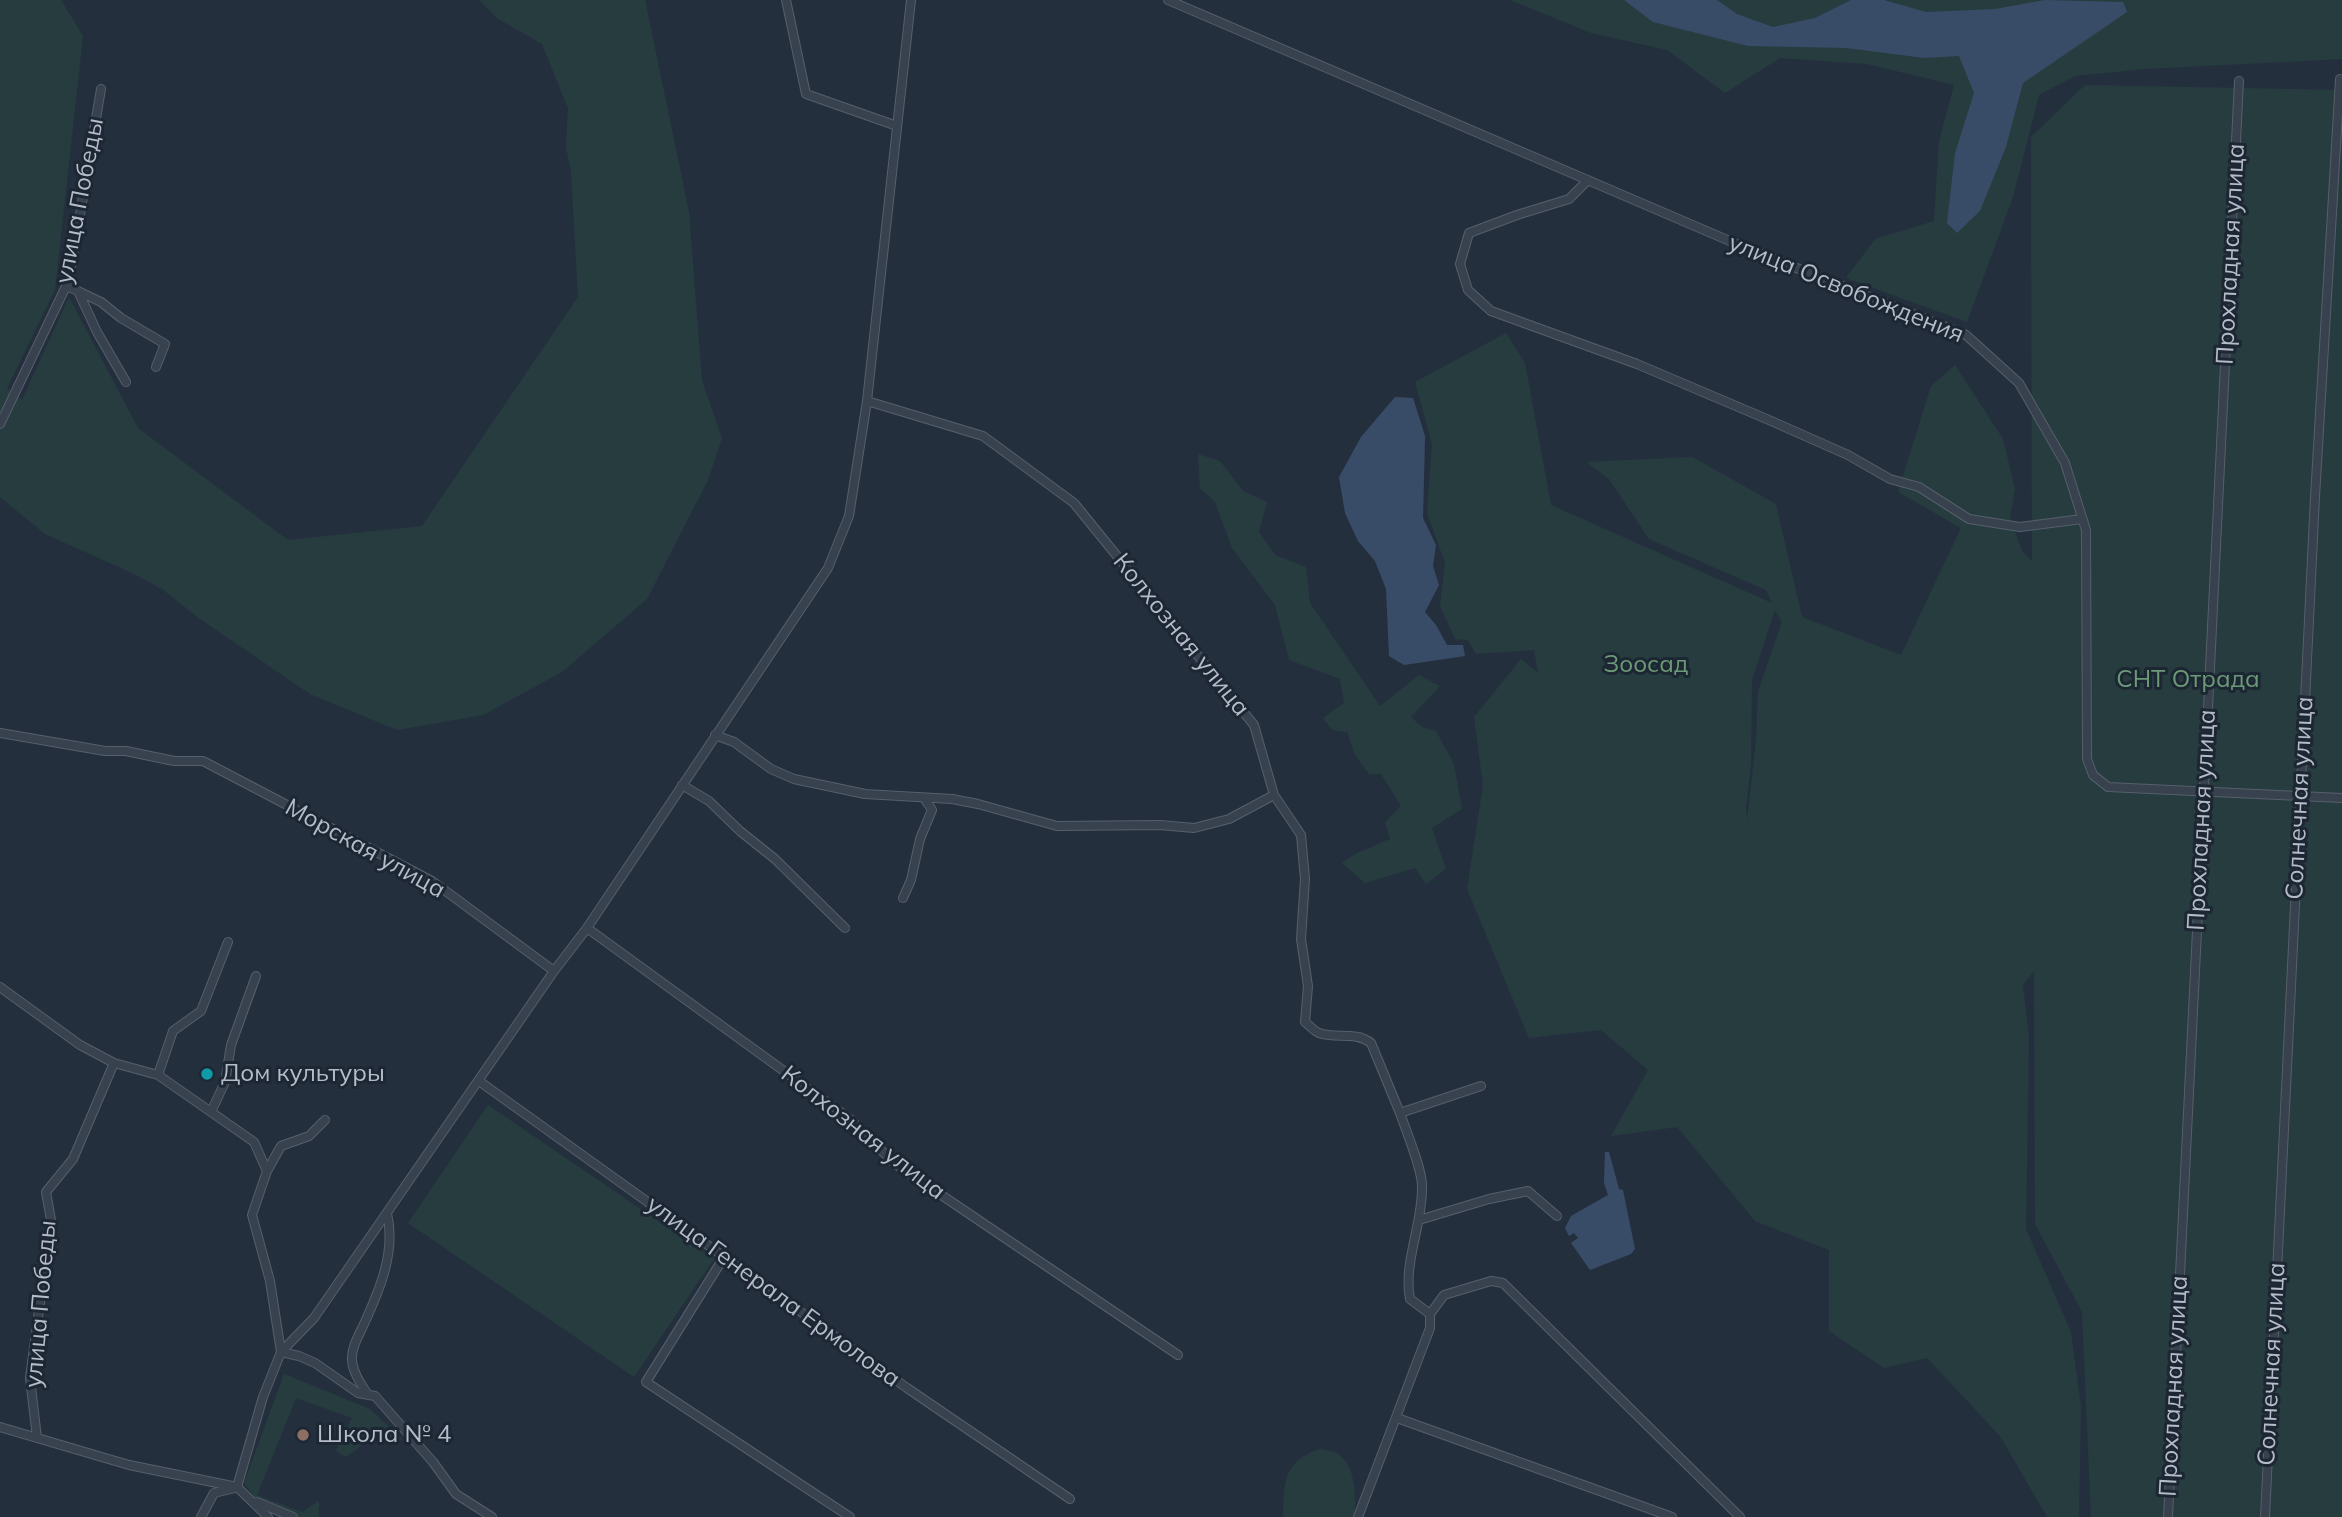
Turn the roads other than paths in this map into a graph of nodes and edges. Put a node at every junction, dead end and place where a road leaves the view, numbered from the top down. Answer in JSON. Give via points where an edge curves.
{"nodes":[{"id":1,"x":786,"y":0,"type":"edge"},
{"id":2,"x":911,"y":0,"type":"edge"},
{"id":3,"x":1168,"y":0,"type":"edge"},
{"id":4,"x":2340,"y":79,"type":"edge"},
{"id":5,"x":2239,"y":81,"type":"dead end"},
{"id":6,"x":101,"y":89,"type":"dead end"},
{"id":7,"x":897,"y":126,"type":"junction"},
{"id":8,"x":1588,"y":180,"type":"junction"},
{"id":9,"x":66,"y":286,"type":"junction"},
{"id":10,"x":78,"y":291,"type":"junction"},
{"id":11,"x":156,"y":367,"type":"dead end"},
{"id":12,"x":126,"y":382,"type":"dead end"},
{"id":13,"x":867,"y":401,"type":"junction"},
{"id":14,"x":0,"y":424,"type":"edge"},
{"id":15,"x":2082,"y":519,"type":"junction"},
{"id":16,"x":0,"y":733,"type":"edge"},
{"id":17,"x":715,"y":735,"type":"junction"},
{"id":18,"x":682,"y":785,"type":"junction"},
{"id":19,"x":2204,"y":792,"type":"junction"},
{"id":20,"x":1274,"y":795,"type":"junction"},
{"id":21,"x":2300,"y":796,"type":"junction"},
{"id":22,"x":924,"y":798,"type":"junction"},
{"id":23,"x":2342,"y":798,"type":"edge"},
{"id":24,"x":903,"y":898,"type":"dead end"},
{"id":25,"x":587,"y":928,"type":"junction"},
{"id":26,"x":845,"y":928,"type":"dead end"},
{"id":27,"x":228,"y":942,"type":"dead end"},
{"id":28,"x":554,"y":971,"type":"junction"},
{"id":29,"x":256,"y":976,"type":"dead end"},
{"id":30,"x":0,"y":987,"type":"edge"},
{"id":31,"x":114,"y":1063,"type":"junction"},
{"id":32,"x":158,"y":1075,"type":"junction"},
{"id":33,"x":479,"y":1082,"type":"junction"},
{"id":34,"x":1481,"y":1086,"type":"dead end"},
{"id":35,"x":211,"y":1112,"type":"junction"},
{"id":36,"x":1400,"y":1112,"type":"junction"},
{"id":37,"x":325,"y":1120,"type":"dead end"},
{"id":38,"x":267,"y":1171,"type":"junction"},
{"id":39,"x":387,"y":1213,"type":"junction"},
{"id":40,"x":1557,"y":1216,"type":"dead end"},
{"id":41,"x":1419,"y":1220,"type":"junction"},
{"id":42,"x":724,"y":1256,"type":"junction"},
{"id":43,"x":1430,"y":1314,"type":"junction"},
{"id":44,"x":281,"y":1352,"type":"junction"},
{"id":45,"x":1178,"y":1355,"type":"dead end"},
{"id":46,"x":368,"y":1395,"type":"junction"},
{"id":47,"x":1396,"y":1418,"type":"junction"},
{"id":48,"x":0,"y":1427,"type":"edge"},
{"id":49,"x":37,"y":1438,"type":"junction"},
{"id":50,"x":237,"y":1487,"type":"junction"},
{"id":51,"x":1070,"y":1499,"type":"dead end"},
{"id":52,"x":252,"y":1500,"type":"junction"},
{"id":53,"x":201,"y":1517,"type":"edge"},
{"id":54,"x":268,"y":1517,"type":"edge"},
{"id":55,"x":293,"y":1517,"type":"edge"},
{"id":56,"x":492,"y":1517,"type":"edge"},
{"id":57,"x":850,"y":1517,"type":"edge"},
{"id":58,"x":1357,"y":1517,"type":"edge"},
{"id":59,"x":1672,"y":1517,"type":"edge"},
{"id":60,"x":1740,"y":1517,"type":"edge"},
{"id":61,"x":2168,"y":1517,"type":"edge"},
{"id":62,"x":2265,"y":1517,"type":"edge"}],
"edges":[{"from":1,"to":7,"type":"street","via":[[806,94]]},
{"from":2,"to":7,"type":"street"},
{"from":3,"to":8,"type":"street","name":"улица Освобождения"},
{"from":4,"to":21,"type":"street","name":"Солнечная улица"},
{"from":5,"to":19,"type":"street","name":"Прохладная улица"},
{"from":6,"to":9,"type":"street","name":"улица Победы"},
{"from":7,"to":13,"type":"street"},
{"from":8,"to":15,"type":"street","name":"улица Освобождения","via":[[1966,335],[2020,383],[2065,463]]},
{"from":8,"to":15,"type":"street","via":[[1569,199],[1469,233],[1460,264],[1468,290],[1492,311],[1637,364],[1769,420],[1890,478],[1919,487],[1969,519],[2020,527]]},
{"from":9,"to":10,"type":"street"},
{"from":9,"to":14,"type":"street","name":"улица Победы"},
{"from":10,"to":11,"type":"street","via":[[165,344]]},
{"from":10,"to":12,"type":"street"},
{"from":13,"to":17,"type":"street","via":[[849,516],[828,568]]},
{"from":13,"to":20,"type":"street","name":"Колхозная улица","via":[[983,436],[1074,503],[1254,725]]},
{"from":15,"to":19,"type":"street","name":"улица Освобождения","via":[[2086,530],[2087,759],[2092,775],[2108,787]]},
{"from":16,"to":28,"type":"street","name":"Морская улица","via":[[174,761],[203,761],[432,881]]},
{"from":17,"to":18,"type":"street"},
{"from":17,"to":22,"type":"street","via":[[794,779],[865,794]]},
{"from":18,"to":25,"type":"street"},
{"from":18,"to":26,"type":"street","via":[[709,801]]},
{"from":19,"to":21,"type":"street","name":"улица Освобождения"},
{"from":19,"to":61,"type":"street","name":"Прохладная улица"},
{"from":20,"to":22,"type":"street","via":[[1229,819],[1194,828],[1057,827],[978,804]]},
{"from":20,"to":36,"type":"street","name":"Колхозная улица","via":[[1301,835],[1305,879],[1301,939],[1308,986],[1305,1022],[1317,1033],[1371,1043]]},
{"from":21,"to":23,"type":"street","name":"улица Освобождения"},
{"from":21,"to":62,"type":"street","name":"Солнечная улица"},
{"from":22,"to":24,"type":"street","via":[[932,810]]},
{"from":25,"to":28,"type":"street"},
{"from":25,"to":45,"type":"street","name":"Колхозная улица","via":[[850,1119],[894,1163]]},
{"from":27,"to":32,"type":"street","via":[[201,1010],[173,1031]]},
{"from":28,"to":33,"type":"street"},
{"from":29,"to":35,"type":"street","via":[[230,1045],[225,1082]]},
{"from":30,"to":31,"type":"street","via":[[80,1045]]},
{"from":31,"to":32,"type":"street"},
{"from":31,"to":49,"type":"street","name":"улица Победы","via":[[73,1159],[46,1192],[51,1220],[30,1378]]},
{"from":32,"to":35,"type":"street"},
{"from":33,"to":39,"type":"street"},
{"from":33,"to":42,"type":"street","name":"улица Генерала Ермолова"},
{"from":34,"to":36,"type":"street"},
{"from":35,"to":38,"type":"street","via":[[254,1142]]},
{"from":36,"to":41,"type":"street","via":[[1422,1184]]},
{"from":37,"to":38,"type":"street","via":[[309,1136],[281,1146]]},
{"from":38,"to":44,"type":"street","via":[[252,1215],[270,1281]]},
{"from":39,"to":44,"type":"street","via":[[314,1318]]},
{"from":39,"to":46,"type":"street","via":[[386,1270],[352,1360]]},
{"from":40,"to":41,"type":"street","via":[[1528,1191]]},
{"from":41,"to":43,"type":"street","via":[[1407,1284],[1410,1299]]},
{"from":42,"to":51,"type":"street","name":"улица Генерала Ермолова"},
{"from":42,"to":57,"type":"street","via":[[646,1382]]},
{"from":43,"to":47,"type":"street","via":[[1430,1328]]},
{"from":43,"to":60,"type":"street","via":[[1444,1295],[1491,1281],[1503,1283]]},
{"from":44,"to":46,"type":"street","via":[[315,1363]]},
{"from":44,"to":50,"type":"street"},
{"from":46,"to":56,"type":"street","via":[[375,1396],[456,1494]]},
{"from":47,"to":58,"type":"street"},
{"from":47,"to":59,"type":"street"},
{"from":48,"to":49,"type":"street"},
{"from":49,"to":50,"type":"street","via":[[129,1465]]},
{"from":50,"to":52,"type":"street"},
{"from":50,"to":53,"type":"street","via":[[214,1493]]},
{"from":52,"to":54,"type":"street"},
{"from":52,"to":55,"type":"street"}]}
